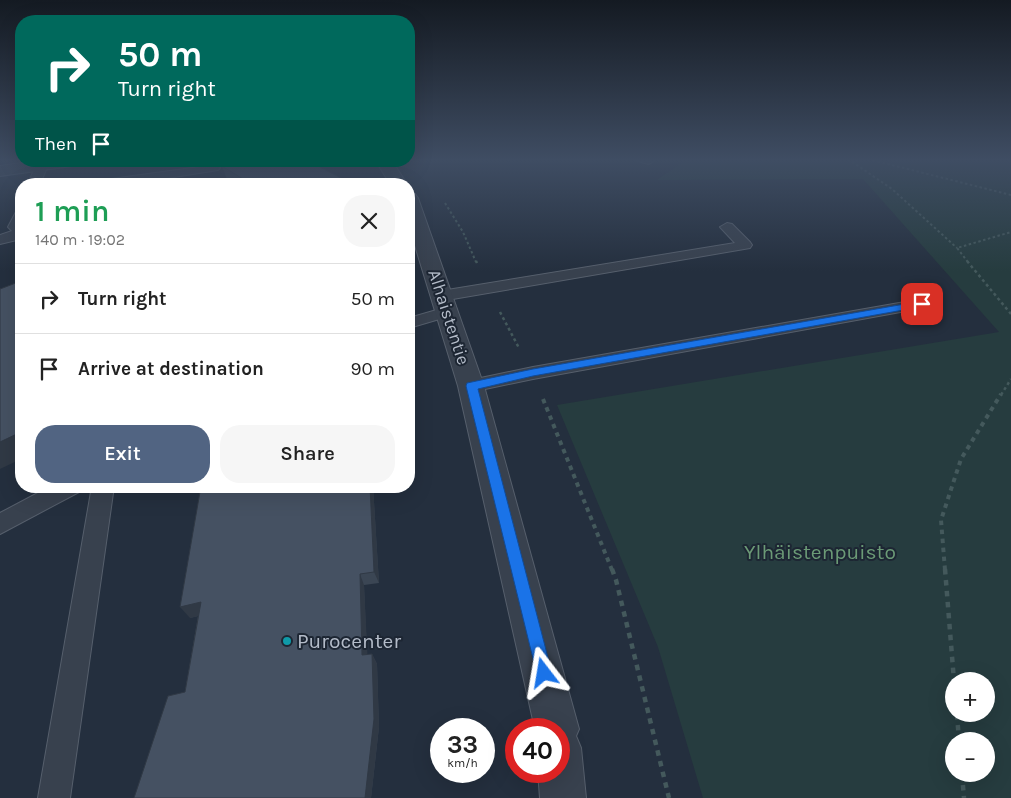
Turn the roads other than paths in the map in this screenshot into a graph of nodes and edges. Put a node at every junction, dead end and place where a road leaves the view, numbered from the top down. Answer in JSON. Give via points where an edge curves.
{"nodes":[{"id":1,"x":415,"y":216,"type":"edge"},
{"id":2,"x":727,"y":227,"type":"dead end"},
{"id":3,"x":15,"y":236,"type":"edge"},
{"id":4,"x":0,"y":240,"type":"edge"},
{"id":5,"x":444,"y":304,"type":"junction"},
{"id":6,"x":922,"y":304,"type":"dead end"},
{"id":7,"x":415,"y":321,"type":"edge"},
{"id":8,"x":471,"y":386,"type":"junction"},
{"id":9,"x":58,"y":493,"type":"edge"},
{"id":10,"x":102,"y":493,"type":"edge"},
{"id":11,"x":0,"y":524,"type":"edge"},
{"id":12,"x":554,"y":718,"type":"edge"},
{"id":13,"x":562,"y":783,"type":"edge"},
{"id":14,"x":54,"y":798,"type":"edge"},
{"id":15,"x":563,"y":798,"type":"edge"}],
"edges":[{"from":1,"to":5,"type":"street","name":"Alhaistentie"},
{"from":2,"to":5,"type":"lane","via":[[745,245],[487,288]]},
{"from":3,"to":4,"type":"lane"},
{"from":5,"to":7,"type":"lane"},
{"from":5,"to":8,"type":"street","name":"Alhaistentie"},
{"from":6,"to":8,"type":"lane"},
{"from":8,"to":12,"type":"street","name":"Alhaistentie"},
{"from":9,"to":11,"type":"lane"},
{"from":10,"to":14,"type":"lane"},
{"from":13,"to":15,"type":"street"}]}
